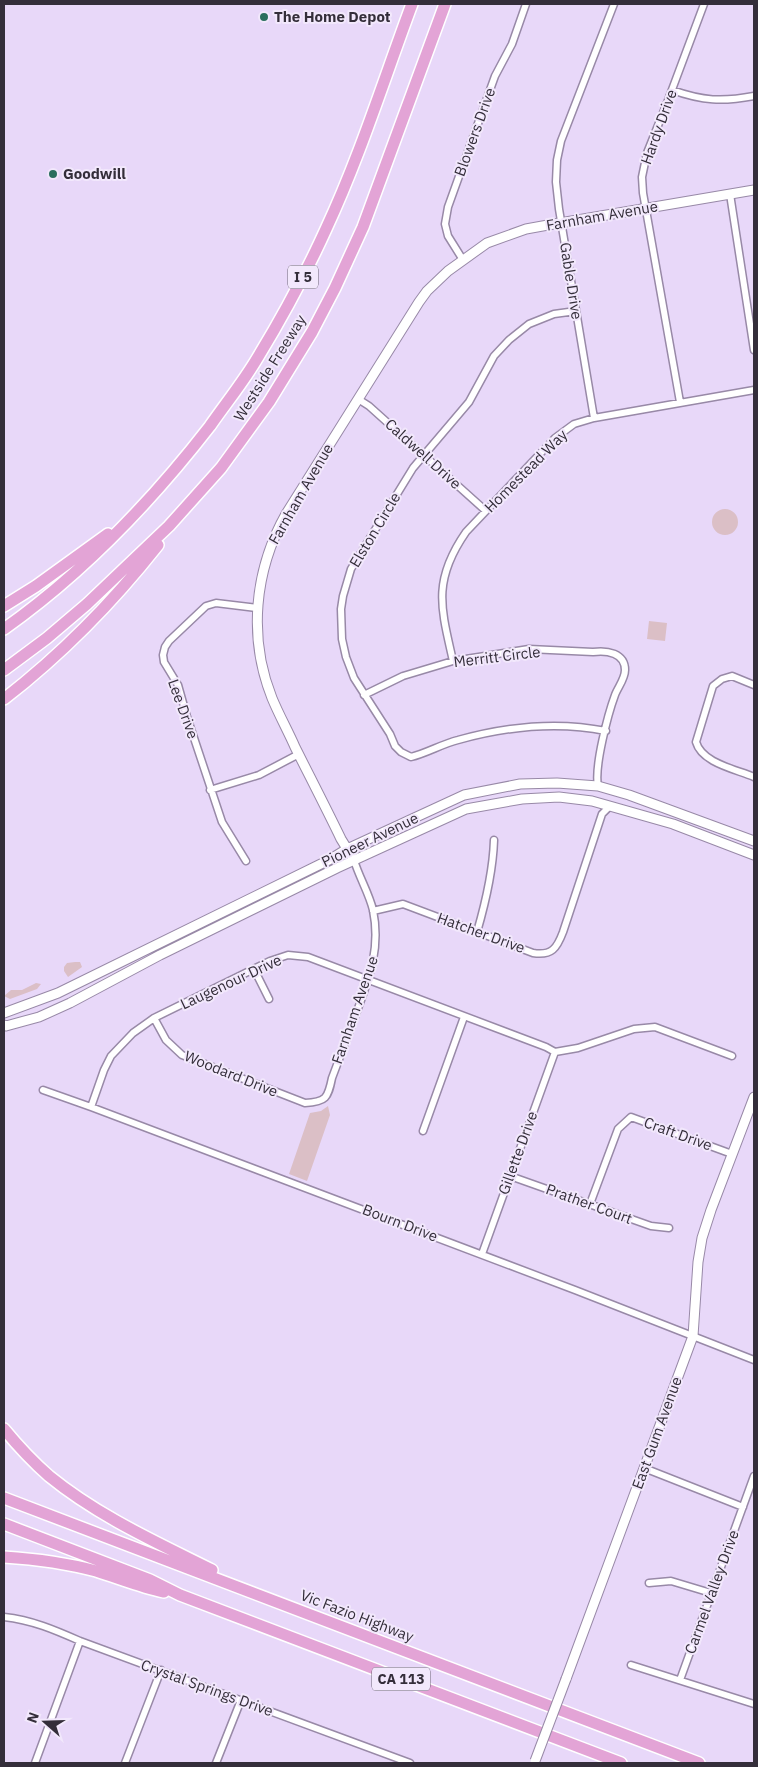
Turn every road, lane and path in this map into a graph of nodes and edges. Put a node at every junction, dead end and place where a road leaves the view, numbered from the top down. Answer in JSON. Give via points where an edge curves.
{"nodes":[{"id":1,"x":412,"y":4,"type":"edge"},
{"id":2,"x":445,"y":4,"type":"edge"},
{"id":3,"x":526,"y":4,"type":"edge"},
{"id":4,"x":614,"y":4,"type":"edge"},
{"id":5,"x":704,"y":4,"type":"edge"},
{"id":6,"x":672,"y":90,"type":"junction"},
{"id":7,"x":754,"y":96,"type":"edge"},
{"id":8,"x":754,"y":190,"type":"edge"},
{"id":9,"x":730,"y":194,"type":"junction"},
{"id":10,"x":646,"y":208,"type":"junction"},
{"id":11,"x":561,"y":222,"type":"junction"},
{"id":12,"x":463,"y":260,"type":"junction"},
{"id":13,"x":576,"y":311,"type":"junction"},
{"id":14,"x":754,"y":350,"type":"edge"},
{"id":15,"x":754,"y":390,"type":"edge"},
{"id":16,"x":358,"y":399,"type":"junction"},
{"id":17,"x":680,"y":402,"type":"junction"},
{"id":18,"x":594,"y":418,"type":"junction"},
{"id":19,"x":424,"y":454,"type":"junction"},
{"id":20,"x":221,"y":468,"type":"junction"},
{"id":21,"x":486,"y":511,"type":"junction"},
{"id":22,"x":133,"y":515,"type":"junction"},
{"id":23,"x":4,"y":606,"type":"edge"},
{"id":24,"x":257,"y":608,"type":"junction"},
{"id":25,"x":4,"y":629,"type":"edge"},
{"id":26,"x":453,"y":661,"type":"junction"},
{"id":27,"x":4,"y":670,"type":"edge"},
{"id":28,"x":754,"y":685,"type":"edge"},
{"id":29,"x":364,"y":695,"type":"junction"},
{"id":30,"x":4,"y":699,"type":"edge"},
{"id":31,"x":606,"y":731,"type":"junction"},
{"id":32,"x":299,"y":754,"type":"junction"},
{"id":33,"x":754,"y":777,"type":"edge"},
{"id":34,"x":598,"y":786,"type":"junction"},
{"id":35,"x":210,"y":790,"type":"junction"},
{"id":36,"x":610,"y":806,"type":"junction"},
{"id":37,"x":494,"y":840,"type":"dead end"},
{"id":38,"x":754,"y":841,"type":"edge"},
{"id":39,"x":347,"y":849,"type":"junction"},
{"id":40,"x":754,"y":856,"type":"edge"},
{"id":41,"x":354,"y":860,"type":"junction"},
{"id":42,"x":246,"y":861,"type":"dead end"},
{"id":43,"x":373,"y":911,"type":"junction"},
{"id":44,"x":477,"y":932,"type":"junction"},
{"id":45,"x":150,"y":946,"type":"junction"},
{"id":46,"x":254,"y":969,"type":"junction"},
{"id":47,"x":368,"y":980,"type":"junction"},
{"id":48,"x":88,"y":993,"type":"junction"},
{"id":49,"x":269,"y":999,"type":"dead end"},
{"id":50,"x":4,"y":1013,"type":"edge"},
{"id":51,"x":464,"y":1017,"type":"junction"},
{"id":52,"x":154,"y":1018,"type":"junction"},
{"id":53,"x":4,"y":1026,"type":"edge"},
{"id":54,"x":555,"y":1052,"type":"junction"},
{"id":55,"x":732,"y":1056,"type":"dead end"},
{"id":56,"x":44,"y":1090,"type":"dead end"},
{"id":57,"x":754,"y":1097,"type":"edge"},
{"id":58,"x":325,"y":1099,"type":"joint"},
{"id":59,"x":91,"y":1106,"type":"junction"},
{"id":60,"x":423,"y":1131,"type":"dead end"},
{"id":61,"x":732,"y":1154,"type":"junction"},
{"id":62,"x":510,"y":1176,"type":"junction"},
{"id":63,"x":590,"y":1204,"type":"junction"},
{"id":64,"x":669,"y":1228,"type":"dead end"},
{"id":65,"x":482,"y":1254,"type":"junction"},
{"id":66,"x":693,"y":1336,"type":"junction"},
{"id":67,"x":754,"y":1360,"type":"edge"},
{"id":68,"x":4,"y":1429,"type":"edge"},
{"id":69,"x":644,"y":1468,"type":"junction"},
{"id":70,"x":754,"y":1476,"type":"edge"},
{"id":71,"x":4,"y":1498,"type":"edge"},
{"id":72,"x":743,"y":1507,"type":"junction"},
{"id":73,"x":4,"y":1524,"type":"edge"},
{"id":74,"x":4,"y":1557,"type":"edge"},
{"id":75,"x":649,"y":1584,"type":"dead end"},
{"id":76,"x":711,"y":1592,"type":"junction"},
{"id":77,"x":258,"y":1594,"type":"junction"},
{"id":78,"x":180,"y":1595,"type":"junction"},
{"id":79,"x":4,"y":1617,"type":"edge"},
{"id":80,"x":80,"y":1641,"type":"junction"},
{"id":81,"x":631,"y":1665,"type":"dead end"},
{"id":82,"x":161,"y":1670,"type":"junction"},
{"id":83,"x":680,"y":1680,"type":"junction"},
{"id":84,"x":240,"y":1700,"type":"junction"},
{"id":85,"x":754,"y":1704,"type":"edge"},
{"id":86,"x":535,"y":1762,"type":"edge"},
{"id":87,"x":699,"y":1762,"type":"edge"},
{"id":88,"x":35,"y":1763,"type":"edge"},
{"id":89,"x":125,"y":1763,"type":"edge"},
{"id":90,"x":216,"y":1763,"type":"edge"},
{"id":91,"x":410,"y":1763,"type":"edge"},
{"id":92,"x":621,"y":1763,"type":"edge"}],
"edges":[{"from":1,"to":22,"type":"highway","name":"Westside Freeway","number":"I 5","via":[[327,228],[282,316],[258,359],[229,400]]},
{"from":2,"to":20,"type":"highway","name":"Westside Freeway","number":"I 5","via":[[363,227],[335,288],[285,377]]},
{"from":3,"to":12,"type":"street","name":"Blowers Drive","via":[[448,207],[445,224],[448,236]]},
{"from":4,"to":11,"type":"street","name":"Gable Drive","via":[[561,141],[556,182]]},
{"from":5,"to":6,"type":"street","name":"Hardy Drive"},
{"from":6,"to":7,"type":"street","via":[[705,100]]},
{"from":6,"to":10,"type":"street","name":"Hardy Drive","via":[[647,153],[642,177]]},
{"from":8,"to":9,"type":"main road","name":"Farnham Avenue"},
{"from":9,"to":10,"type":"main road","name":"Farnham Avenue"},
{"from":9,"to":14,"type":"street"},
{"from":10,"to":11,"type":"main road","name":"Farnham Avenue"},
{"from":10,"to":17,"type":"street","name":"Hardy Drive"},
{"from":11,"to":12,"type":"main road","name":"Farnham Avenue","via":[[526,229],[487,243]]},
{"from":11,"to":13,"type":"street","name":"Gable Drive"},
{"from":12,"to":16,"type":"main road","name":"Farnham Avenue","via":[[419,302]]},
{"from":13,"to":18,"type":"street","name":"Gable Drive"},
{"from":13,"to":19,"type":"street","name":"Elston Circle","via":[[554,314],[529,324],[509,340],[494,356],[469,402]]},
{"from":15,"to":17,"type":"street","name":"Homestead Way"},
{"from":16,"to":19,"type":"street","name":"Caldwell Drive"},
{"from":16,"to":24,"type":"main road","name":"Farnham Avenue","via":[[275,534],[263,569]]},
{"from":17,"to":18,"type":"street","name":"Homestead Way"},
{"from":18,"to":21,"type":"street","name":"Homestead Way","via":[[574,424],[555,438]]},
{"from":19,"to":21,"type":"street","name":"Caldwell Drive"},
{"from":19,"to":29,"type":"street","name":"Elston Circle","via":[[360,553],[343,596],[342,639],[354,678]]},
{"from":20,"to":27,"type":"highway","name":"Westside Freeway","number":"I 5","via":[[127,567]]},
{"from":20,"to":30,"type":"highway","via":[[112,600],[71,642]]},
{"from":21,"to":26,"type":"street","name":"Homestead Way","via":[[456,547],[443,583],[441,604]]},
{"from":22,"to":23,"type":"highway"},
{"from":22,"to":25,"type":"highway","name":"Westside Freeway","number":"I 5","via":[[99,551],[40,603]]},
{"from":24,"to":32,"type":"main road","name":"Farnham Avenue","via":[[257,635],[263,669],[272,699]]},
{"from":24,"to":35,"type":"street","name":"Lee Drive","via":[[216,603],[206,606],[164,647],[164,662],[178,685]]},
{"from":26,"to":29,"type":"street","name":"Merritt Circle","via":[[403,676]]},
{"from":26,"to":31,"type":"street","name":"Merritt Circle","via":[[529,649],[604,650],[615,654],[623,660],[625,671]]},
{"from":28,"to":33,"type":"street","via":[[732,676],[713,686],[696,742],[698,751],[707,757]]},
{"from":29,"to":31,"type":"street","name":"Elston Circle","via":[[395,746],[411,757],[456,740],[498,730],[535,726]]},
{"from":31,"to":34,"type":"street","name":"Merritt Circle","via":[[596,776]]},
{"from":32,"to":35,"type":"street","via":[[259,774]]},
{"from":32,"to":39,"type":"main road","name":"Farnham Avenue"},
{"from":34,"to":38,"type":"main road","name":"Pioneer Avenue"},
{"from":34,"to":39,"type":"main road","name":"Pioneer Avenue","via":[[520,784],[464,795]]},
{"from":35,"to":42,"type":"street","name":"Lee Drive","via":[[222,822]]},
{"from":36,"to":40,"type":"main road","name":"Pioneer Avenue","via":[[673,824]]},
{"from":36,"to":41,"type":"main road","name":"Pioneer Avenue","via":[[559,798],[522,799],[466,809]]},
{"from":36,"to":44,"type":"street","name":"Hatcher Drive","via":[[602,814],[563,932],[552,951],[533,953]]},
{"from":37,"to":44,"type":"street","via":[[492,872]]},
{"from":39,"to":41,"type":"main road","name":"Farnham Avenue"},
{"from":39,"to":45,"type":"main road","name":"Pioneer Avenue"},
{"from":41,"to":43,"type":"street","name":"Farnham Avenue"},
{"from":41,"to":48,"type":"main road","name":"Pioneer Avenue"},
{"from":43,"to":44,"type":"street","name":"Hatcher Drive","via":[[403,904]]},
{"from":43,"to":47,"type":"street","name":"Farnham Avenue","via":[[376,944]]},
{"from":45,"to":48,"type":"main road","via":[[149,956],[95,983]]},
{"from":45,"to":50,"type":"main road","name":"Pioneer Avenue","via":[[58,993]]},
{"from":46,"to":47,"type":"street","name":"Laugenour Drive","via":[[280,957],[295,955]]},
{"from":46,"to":49,"type":"street"},
{"from":46,"to":52,"type":"street","name":"Laugenour Drive"},
{"from":47,"to":51,"type":"street","name":"Laugenour Drive"},
{"from":47,"to":58,"type":"street","name":"Farnham Avenue"},
{"from":48,"to":53,"type":"main road","name":"Pioneer Avenue","via":[[39,1017]]},
{"from":51,"to":54,"type":"street","name":"Laugenour Drive"},
{"from":51,"to":60,"type":"street"},
{"from":52,"to":58,"type":"street","name":"Woodard Drive","via":[[166,1040],[182,1056],[305,1103]]},
{"from":52,"to":59,"type":"street","name":"Laugenour Drive","via":[[133,1033],[112,1056]]},
{"from":54,"to":55,"type":"street","via":[[578,1048],[634,1029],[656,1028]]},
{"from":54,"to":62,"type":"street","name":"Gillette Drive"},
{"from":56,"to":59,"type":"street","name":"Bourn Drive"},
{"from":57,"to":61,"type":"main road","name":"East Gum Avenue"},
{"from":59,"to":65,"type":"street","name":"Bourn Drive"},
{"from":61,"to":63,"type":"street","name":"Craft Drive","via":[[631,1117],[618,1129]]},
{"from":61,"to":66,"type":"main road","name":"East Gum Avenue","via":[[702,1238]]},
{"from":62,"to":63,"type":"street","name":"Prather Court"},
{"from":62,"to":65,"type":"street","name":"Gillette Drive"},
{"from":63,"to":64,"type":"street","name":"Prather Court","via":[[651,1226]]},
{"from":65,"to":66,"type":"street","name":"Bourn Drive"},
{"from":66,"to":67,"type":"street","name":"Bourn Drive"},
{"from":66,"to":69,"type":"main road","name":"East Gum Avenue"},
{"from":68,"to":77,"type":"highway","via":[[48,1475],[110,1519]]},
{"from":69,"to":72,"type":"street"},
{"from":69,"to":86,"type":"main road","name":"East Gum Avenue","bridge":true},
{"from":70,"to":72,"type":"street","name":"Carmel Valley Drive"},
{"from":71,"to":77,"type":"highway","name":"Vic Fazio Highway","number":"CA 113"},
{"from":72,"to":76,"type":"street","name":"Carmel Valley Drive"},
{"from":73,"to":78,"type":"highway","number":"CA 113","via":[[150,1580]]},
{"from":74,"to":78,"type":"highway","via":[[96,1571]]},
{"from":75,"to":76,"type":"street","via":[[671,1581]]},
{"from":76,"to":83,"type":"street","name":"Carmel Valley Drive"},
{"from":77,"to":87,"type":"highway","name":"Vic Fazio Highway","number":"CA 113"},
{"from":78,"to":92,"type":"highway","number":"CA 113"},
{"from":79,"to":80,"type":"street","name":"Crystal Springs Drive","via":[[23,1619]]},
{"from":80,"to":82,"type":"street","name":"Crystal Springs Drive"},
{"from":80,"to":88,"type":"street"},
{"from":81,"to":83,"type":"street"},
{"from":82,"to":84,"type":"street","name":"Crystal Springs Drive"},
{"from":82,"to":89,"type":"street"},
{"from":83,"to":85,"type":"street"},
{"from":84,"to":90,"type":"street"},
{"from":84,"to":91,"type":"street","name":"Crystal Springs Drive"}]}
